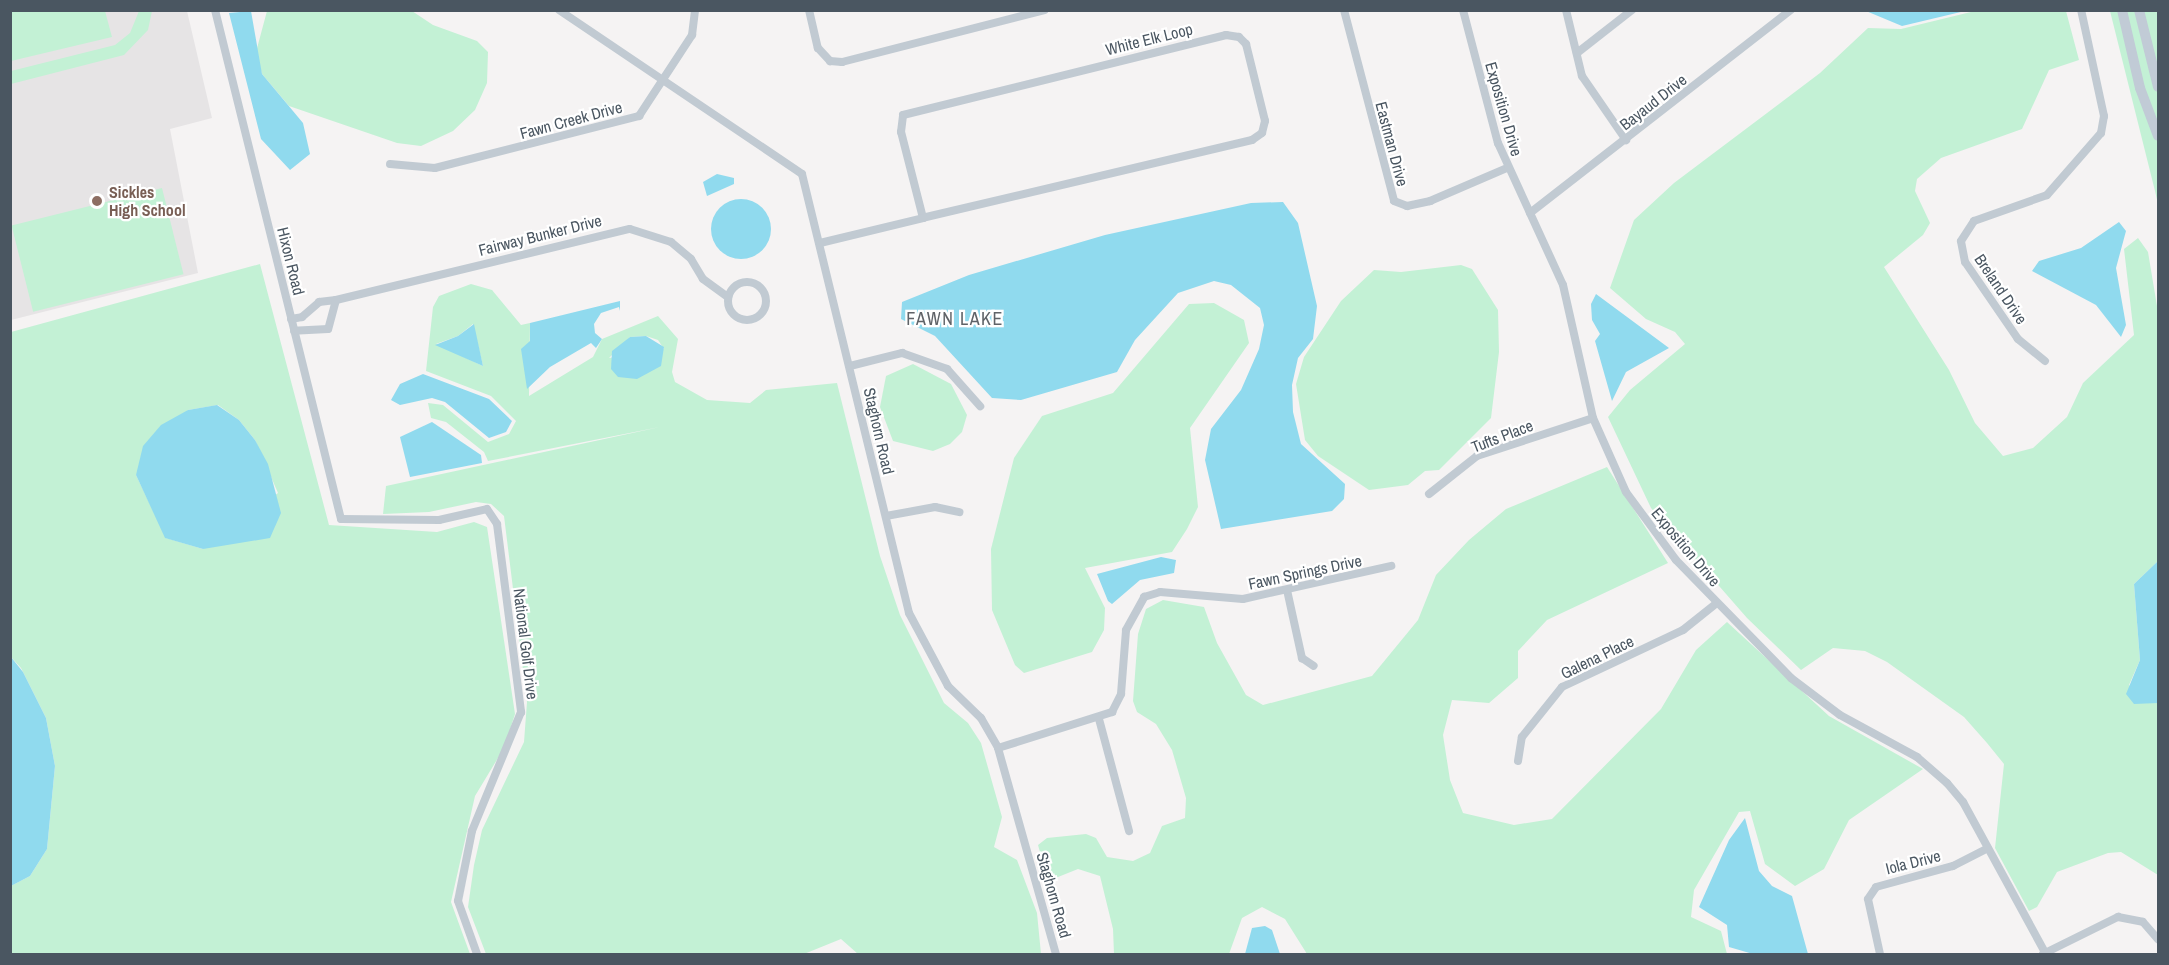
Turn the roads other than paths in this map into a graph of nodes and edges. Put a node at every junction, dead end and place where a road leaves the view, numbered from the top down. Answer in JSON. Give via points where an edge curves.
{"nodes":[{"id":1,"x":215,"y":10,"type":"edge"},
{"id":2,"x":559,"y":10,"type":"edge"},
{"id":3,"x":695,"y":10,"type":"edge"},
{"id":4,"x":809,"y":10,"type":"edge"},
{"id":5,"x":1044,"y":10,"type":"edge"},
{"id":6,"x":1344,"y":10,"type":"edge"},
{"id":7,"x":1463,"y":10,"type":"edge"},
{"id":8,"x":1566,"y":10,"type":"edge"},
{"id":9,"x":1632,"y":10,"type":"edge"},
{"id":10,"x":1791,"y":10,"type":"edge"},
{"id":11,"x":2081,"y":10,"type":"edge"},
{"id":12,"x":2122,"y":10,"type":"edge"},
{"id":13,"x":2139,"y":10,"type":"edge"},
{"id":14,"x":1576,"y":53,"type":"junction"},
{"id":15,"x":666,"y":80,"type":"junction"},
{"id":16,"x":2158,"y":87,"type":"edge"},
{"id":17,"x":2158,"y":136,"type":"edge"},
{"id":18,"x":1626,"y":140,"type":"junction"},
{"id":19,"x":390,"y":164,"type":"dead end"},
{"id":20,"x":1507,"y":168,"type":"junction"},
{"id":21,"x":1530,"y":213,"type":"junction"},
{"id":22,"x":923,"y":218,"type":"junction"},
{"id":23,"x":820,"y":243,"type":"junction"},
{"id":24,"x":728,"y":297,"type":"junction"},
{"id":25,"x":336,"y":300,"type":"junction"},
{"id":26,"x":291,"y":319,"type":"junction"},
{"id":27,"x":294,"y":331,"type":"junction"},
{"id":28,"x":2045,"y":361,"type":"dead end"},
{"id":29,"x":850,"y":366,"type":"junction"},
{"id":30,"x":980,"y":406,"type":"dead end"},
{"id":31,"x":1593,"y":418,"type":"junction"},
{"id":32,"x":1429,"y":494,"type":"dead end"},
{"id":33,"x":958,"y":512,"type":"dead end"},
{"id":34,"x":885,"y":516,"type":"junction"},
{"id":35,"x":341,"y":519,"type":"joint"},
{"id":36,"x":1391,"y":566,"type":"dead end"},
{"id":37,"x":1287,"y":590,"type":"junction"},
{"id":38,"x":1717,"y":603,"type":"junction"},
{"id":39,"x":1314,"y":666,"type":"dead end"},
{"id":40,"x":1099,"y":719,"type":"junction"},
{"id":41,"x":998,"y":748,"type":"junction"},
{"id":42,"x":1518,"y":760,"type":"dead end"},
{"id":43,"x":1129,"y":831,"type":"dead end"},
{"id":44,"x":1988,"y":848,"type":"junction"},
{"id":45,"x":2158,"y":939,"type":"edge"},
{"id":46,"x":477,"y":954,"type":"edge"},
{"id":47,"x":1056,"y":954,"type":"edge"},
{"id":48,"x":1880,"y":954,"type":"edge"},
{"id":49,"x":2045,"y":954,"type":"edge"}],
"edges":[{"from":1,"to":26,"type":"street","name":"Hixon Road"},
{"from":2,"to":15,"type":"street","name":"Staghorn Road"},
{"from":3,"to":15,"type":"street","name":"Fawn Creek Drive","via":[[692,35]]},
{"from":4,"to":5,"type":"street","via":[[819,48],[830,61],[842,62]]},
{"from":6,"to":20,"type":"street","name":"Eastman Drive","via":[[1394,201],[1407,206],[1430,201]]},
{"from":7,"to":20,"type":"street","name":"Exposition Drive"},
{"from":8,"to":14,"type":"street"},
{"from":9,"to":14,"type":"street"},
{"from":10,"to":18,"type":"street","name":"Bayaud Drive"},
{"from":11,"to":28,"type":"street","name":"Breland Drive","via":[[2104,116],[2100,133],[2047,195],[1974,221],[1961,242],[1965,262],[2013,331]]},
{"from":12,"to":17,"type":"street","via":[[2140,88]]},
{"from":13,"to":16,"type":"street"},
{"from":14,"to":18,"type":"street","via":[[1589,90]]},
{"from":15,"to":19,"type":"street","name":"Fawn Creek Drive","via":[[639,116],[435,168]]},
{"from":15,"to":23,"type":"street","name":"Staghorn Road","via":[[799,170]]},
{"from":18,"to":21,"type":"street","name":"Bayaud Drive"},
{"from":20,"to":21,"type":"street","name":"Exposition Drive"},
{"from":21,"to":31,"type":"street","name":"Exposition Drive","via":[[1571,312]]},
{"from":22,"to":22,"type":"street","name":"White Elk Loop","via":[[1252,140],[1262,133],[1265,122],[1246,44],[1239,37],[1226,34],[903,115],[901,132]]},
{"from":22,"to":23,"type":"street","name":"White Elk Loop"},
{"from":23,"to":29,"type":"street","name":"Staghorn Road"},
{"from":24,"to":24,"type":"street","name":"Fairway Bunker Drive","via":[[734,315],[745,320],[757,318],[767,302],[763,289],[746,281],[734,286]]},
{"from":24,"to":25,"type":"street","name":"Fairway Bunker Drive","via":[[703,279],[691,259],[670,242],[630,229]]},
{"from":25,"to":26,"type":"street","name":"Fairway Bunker Drive","via":[[319,302],[302,317]]},
{"from":25,"to":27,"type":"street","via":[[328,329]]},
{"from":26,"to":27,"type":"street","name":"Hixon Road"},
{"from":27,"to":35,"type":"street","name":"Hixon Road"},
{"from":29,"to":30,"type":"street","via":[[902,353],[947,369]]},
{"from":29,"to":34,"type":"street","name":"Staghorn Road"},
{"from":31,"to":32,"type":"street","name":"Tufts Place","via":[[1477,456]]},
{"from":31,"to":38,"type":"street","name":"Exposition Drive","via":[[1613,466],[1641,516]]},
{"from":33,"to":34,"type":"street","via":[[935,507]]},
{"from":34,"to":41,"type":"street","name":"Staghorn Road","via":[[909,613],[948,686],[981,718]]},
{"from":35,"to":46,"type":"street","name":"National Golf Drive","via":[[439,520],[487,509],[497,524],[522,712],[472,831],[458,901]]},
{"from":36,"to":37,"type":"street","name":"Fawn Springs Drive"},
{"from":37,"to":39,"type":"street","via":[[1302,658]]},
{"from":37,"to":40,"type":"street","name":"Fawn Springs Drive","via":[[1243,599],[1160,592],[1144,597],[1126,630],[1121,694],[1112,712]]},
{"from":38,"to":42,"type":"street","name":"Galena Place","via":[[1683,630],[1562,687],[1522,737]]},
{"from":38,"to":44,"type":"street","name":"Exposition Drive","via":[[1813,696],[1933,770],[1963,802]]},
{"from":40,"to":41,"type":"street"},
{"from":40,"to":43,"type":"street"},
{"from":41,"to":47,"type":"street","name":"Staghorn Road"},
{"from":44,"to":48,"type":"street","name":"Iola Drive","via":[[1953,866],[1876,887],[1868,899]]},
{"from":44,"to":49,"type":"street","name":"Exposition Drive"},
{"from":45,"to":49,"type":"street","via":[[2143,922],[2118,917]]}]}
